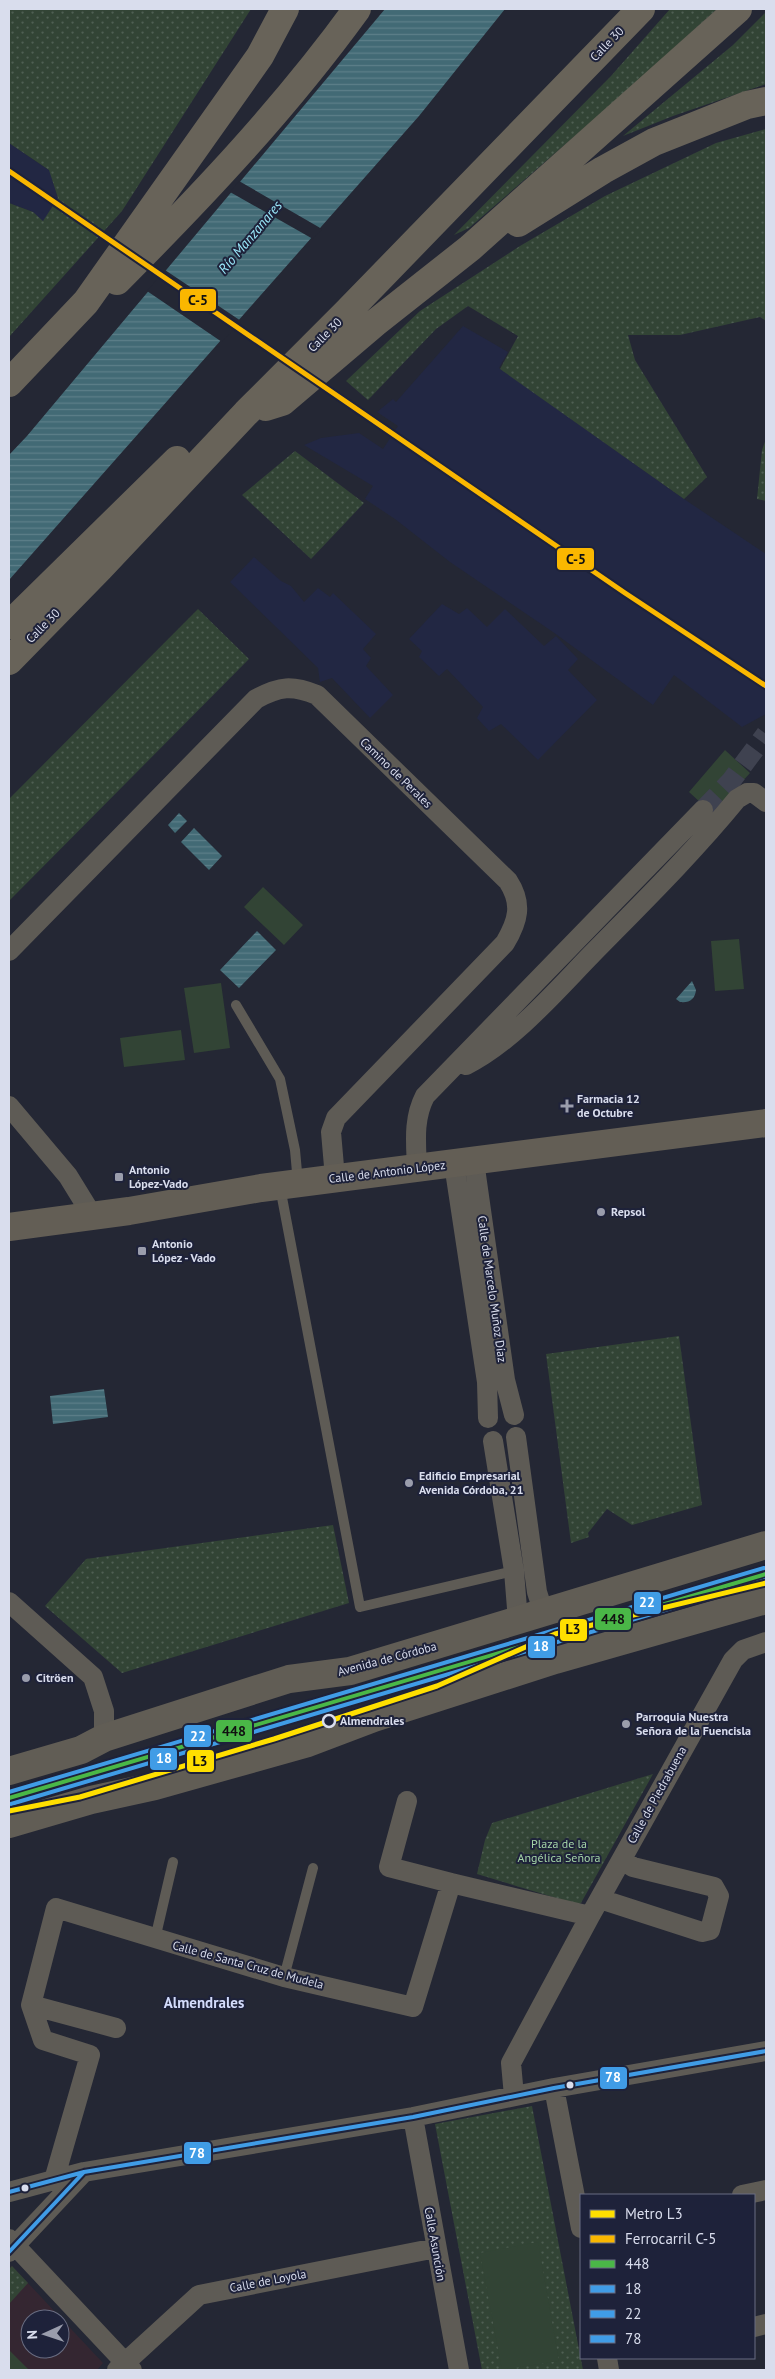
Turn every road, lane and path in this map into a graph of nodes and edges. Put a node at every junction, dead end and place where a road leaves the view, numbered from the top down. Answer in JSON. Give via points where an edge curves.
{"nodes":[{"id":1,"x":285,"y":9,"type":"edge"},
{"id":2,"x":357,"y":9,"type":"edge"},
{"id":3,"x":641,"y":9,"type":"edge"},
{"id":4,"x":738,"y":9,"type":"edge"},
{"id":5,"x":766,"y":101,"type":"edge"},
{"id":6,"x":470,"y":248,"type":"junction"},
{"id":7,"x":86,"y":302,"type":"junction"},
{"id":8,"x":346,"y":313,"type":"junction"},
{"id":9,"x":9,"y":383,"type":"edge"},
{"id":10,"x":246,"y":413,"type":"junction"},
{"id":11,"x":9,"y":625,"type":"edge"},
{"id":12,"x":9,"y":661,"type":"edge"},
{"id":13,"x":766,"y":802,"type":"edge"},
{"id":14,"x":703,"y":810,"type":"tunnel mouth"},
{"id":15,"x":9,"y":951,"type":"edge"},
{"id":16,"x":236,"y":1005,"type":"dead end"},
{"id":17,"x":446,"y":1073,"type":"junction"},
{"id":18,"x":9,"y":1106,"type":"edge"},
{"id":19,"x":766,"y":1123,"type":"edge"},
{"id":20,"x":464,"y":1163,"type":"junction"},
{"id":21,"x":417,"y":1168,"type":"junction"},
{"id":22,"x":335,"y":1178,"type":"junction"},
{"id":23,"x":289,"y":1185,"type":"junction"},
{"id":24,"x":92,"y":1215,"type":"junction"},
{"id":25,"x":9,"y":1227,"type":"edge"},
{"id":26,"x":514,"y":1415,"type":"junction"},
{"id":27,"x":488,"y":1418,"type":"junction"},
{"id":28,"x":516,"y":1437,"type":"junction"},
{"id":29,"x":493,"y":1441,"type":"junction"},
{"id":30,"x":766,"y":1545,"type":"edge"},
{"id":31,"x":514,"y":1571,"type":"junction"},
{"id":32,"x":766,"y":1574,"type":"edge"},
{"id":33,"x":766,"y":1600,"type":"edge"},
{"id":34,"x":9,"y":1602,"type":"edge"},
{"id":35,"x":531,"y":1618,"type":"junction"},
{"id":36,"x":766,"y":1642,"type":"edge"},
{"id":37,"x":104,"y":1738,"type":"junction"},
{"id":38,"x":9,"y":1771,"type":"edge"},
{"id":39,"x":9,"y":1798,"type":"edge"},
{"id":40,"x":407,"y":1801,"type":"dead end"},
{"id":41,"x":9,"y":1824,"type":"edge"},
{"id":42,"x":622,"y":1860,"type":"junction"},
{"id":43,"x":173,"y":1862,"type":"dead end"},
{"id":44,"x":313,"y":1868,"type":"dead end"},
{"id":45,"x":450,"y":1883,"type":"junction"},
{"id":46,"x":600,"y":1898,"type":"junction"},
{"id":47,"x":590,"y":1916,"type":"junction"},
{"id":48,"x":155,"y":1939,"type":"junction"},
{"id":49,"x":284,"y":1977,"type":"junction"},
{"id":50,"x":32,"y":2005,"type":"junction"},
{"id":51,"x":116,"y":2028,"type":"dead end"},
{"id":52,"x":766,"y":2051,"type":"edge"},
{"id":53,"x":554,"y":2088,"type":"junction"},
{"id":54,"x":514,"y":2096,"type":"junction"},
{"id":55,"x":412,"y":2117,"type":"junction"},
{"id":56,"x":84,"y":2172,"type":"junction"},
{"id":57,"x":54,"y":2180,"type":"junction"},
{"id":58,"x":766,"y":2190,"type":"edge"},
{"id":59,"x":9,"y":2192,"type":"edge"},
{"id":60,"x":747,"y":2194,"type":"edge"},
{"id":61,"x":580,"y":2223,"type":"edge"},
{"id":62,"x":11,"y":2246,"type":"edge"},
{"id":63,"x":436,"y":2248,"type":"junction"},
{"id":64,"x":124,"y":2368,"type":"edge"},
{"id":65,"x":459,"y":2370,"type":"edge"}],
"edges":[{"from":1,"to":7,"type":"highway","via":[[260,56]]},
{"from":2,"to":7,"type":"highway","via":[[260,133],[114,284]]},
{"from":3,"to":8,"type":"highway","name":"Calle 30"},
{"from":4,"to":6,"type":"highway"},
{"from":5,"to":6,"type":"highway","via":[[654,142]]},
{"from":6,"to":10,"type":"highway","via":[[282,402]]},
{"from":7,"to":9,"type":"highway"},
{"from":8,"to":10,"type":"highway","name":"Calle 30"},
{"from":8,"to":11,"type":"highway","via":[[310,328],[263,379]]},
{"from":10,"to":12,"type":"highway","name":"Calle 30"},
{"from":13,"to":17,"type":"street","via":[[754,793],[747,793],[737,800],[628,918],[530,1017],[478,1059]]},
{"from":14,"to":17,"type":"street"},
{"from":15,"to":22,"type":"street","name":"Camino de Perales","via":[[256,699],[287,687],[317,696],[508,882],[515,891],[517,904],[516,924],[505,943],[336,1118],[331,1132]]},
{"from":16,"to":23,"type":"lane","via":[[280,1079],[295,1150]]},
{"from":17,"to":21,"type":"street","via":[[424,1096],[418,1110],[415,1134]]},
{"from":18,"to":24,"type":"street","via":[[68,1176]]},
{"from":19,"to":20,"type":"street","name":"Calle de Antonio López"},
{"from":20,"to":21,"type":"street","name":"Calle de Antonio López"},
{"from":20,"to":26,"type":"street","name":"Calle de Marcelo Muñoz Díaz"},
{"from":20,"to":27,"type":"street","name":"Calle de Marcelo Muñoz Díaz"},
{"from":21,"to":22,"type":"street","name":"Calle de Antonio López"},
{"from":22,"to":23,"type":"street","name":"Calle de Antonio López"},
{"from":23,"to":24,"type":"street","name":"Calle de Antonio López"},
{"from":23,"to":31,"type":"lane","via":[[360,1607]]},
{"from":24,"to":25,"type":"street","name":"Calle de Antonio López"},
{"from":26,"to":27,"type":"street","via":[[500,1411]]},
{"from":26,"to":28,"type":"street","name":"Calle de Marcelo Muñoz Díaz","via":[[519,1428]]},
{"from":27,"to":29,"type":"street","name":"Calle de Marcelo Muñoz Díaz","via":[[485,1428]]},
{"from":28,"to":29,"type":"street","via":[[502,1444]]},
{"from":28,"to":35,"type":"street","name":"Calle de Marcelo Muñoz Díaz","via":[[537,1592]]},
{"from":29,"to":31,"type":"street","name":"Calle de Marcelo Muñoz Díaz"},
{"from":30,"to":35,"type":"main road","name":"Avenida de Córdoba"},
{"from":31,"to":35,"type":"street","name":"Calle de Marcelo Muñoz Díaz"},
{"from":32,"to":39,"type":"lane","name":"Avenida de Córdoba"},
{"from":33,"to":41,"type":"main road","via":[[555,1660],[374,1718],[308,1743]]},
{"from":34,"to":37,"type":"street","via":[[93,1677],[104,1712]]},
{"from":35,"to":37,"type":"main road","name":"Avenida de Córdoba","via":[[350,1671],[289,1679]]},
{"from":36,"to":42,"type":"street","name":"Calle de Piedrabuena","via":[[743,1650],[733,1660]]},
{"from":37,"to":38,"type":"main road","name":"Avenida de Córdoba","via":[[81,1750]]},
{"from":40,"to":45,"type":"street","via":[[389,1867]]},
{"from":42,"to":46,"type":"street","name":"Calle de Piedrabuena"},
{"from":42,"to":46,"type":"street","via":[[634,1867],[714,1887],[719,1896],[710,1930],[702,1932]]},
{"from":43,"to":48,"type":"lane"},
{"from":44,"to":49,"type":"lane"},
{"from":45,"to":47,"type":"street"},
{"from":45,"to":49,"type":"street","name":"Calle de Santa Cruz de Mudela","via":[[413,2007]]},
{"from":46,"to":47,"type":"street","name":"Calle de Piedrabuena"},
{"from":47,"to":54,"type":"street","name":"Calle de Piedrabuena","via":[[511,2063]]},
{"from":48,"to":49,"type":"street","name":"Calle de Santa Cruz de Mudela"},
{"from":48,"to":50,"type":"street","name":"Calle de Santa Cruz de Mudela","via":[[56,1908]]},
{"from":50,"to":51,"type":"street"},
{"from":50,"to":57,"type":"street","via":[[43,2040],[90,2055]]},
{"from":52,"to":53,"type":"street"},
{"from":53,"to":54,"type":"street"},
{"from":53,"to":61,"type":"street"},
{"from":54,"to":55,"type":"street"},
{"from":55,"to":56,"type":"street"},
{"from":55,"to":63,"type":"street","name":"Calle Asunción"},
{"from":56,"to":57,"type":"street"},
{"from":56,"to":62,"type":"street"},
{"from":57,"to":59,"type":"street"},
{"from":58,"to":60,"type":"street"},
{"from":62,"to":64,"type":"street"},
{"from":63,"to":64,"type":"street","name":"Calle de Loyola","via":[[199,2294]]},
{"from":63,"to":65,"type":"street","name":"Calle Asunción"}]}
